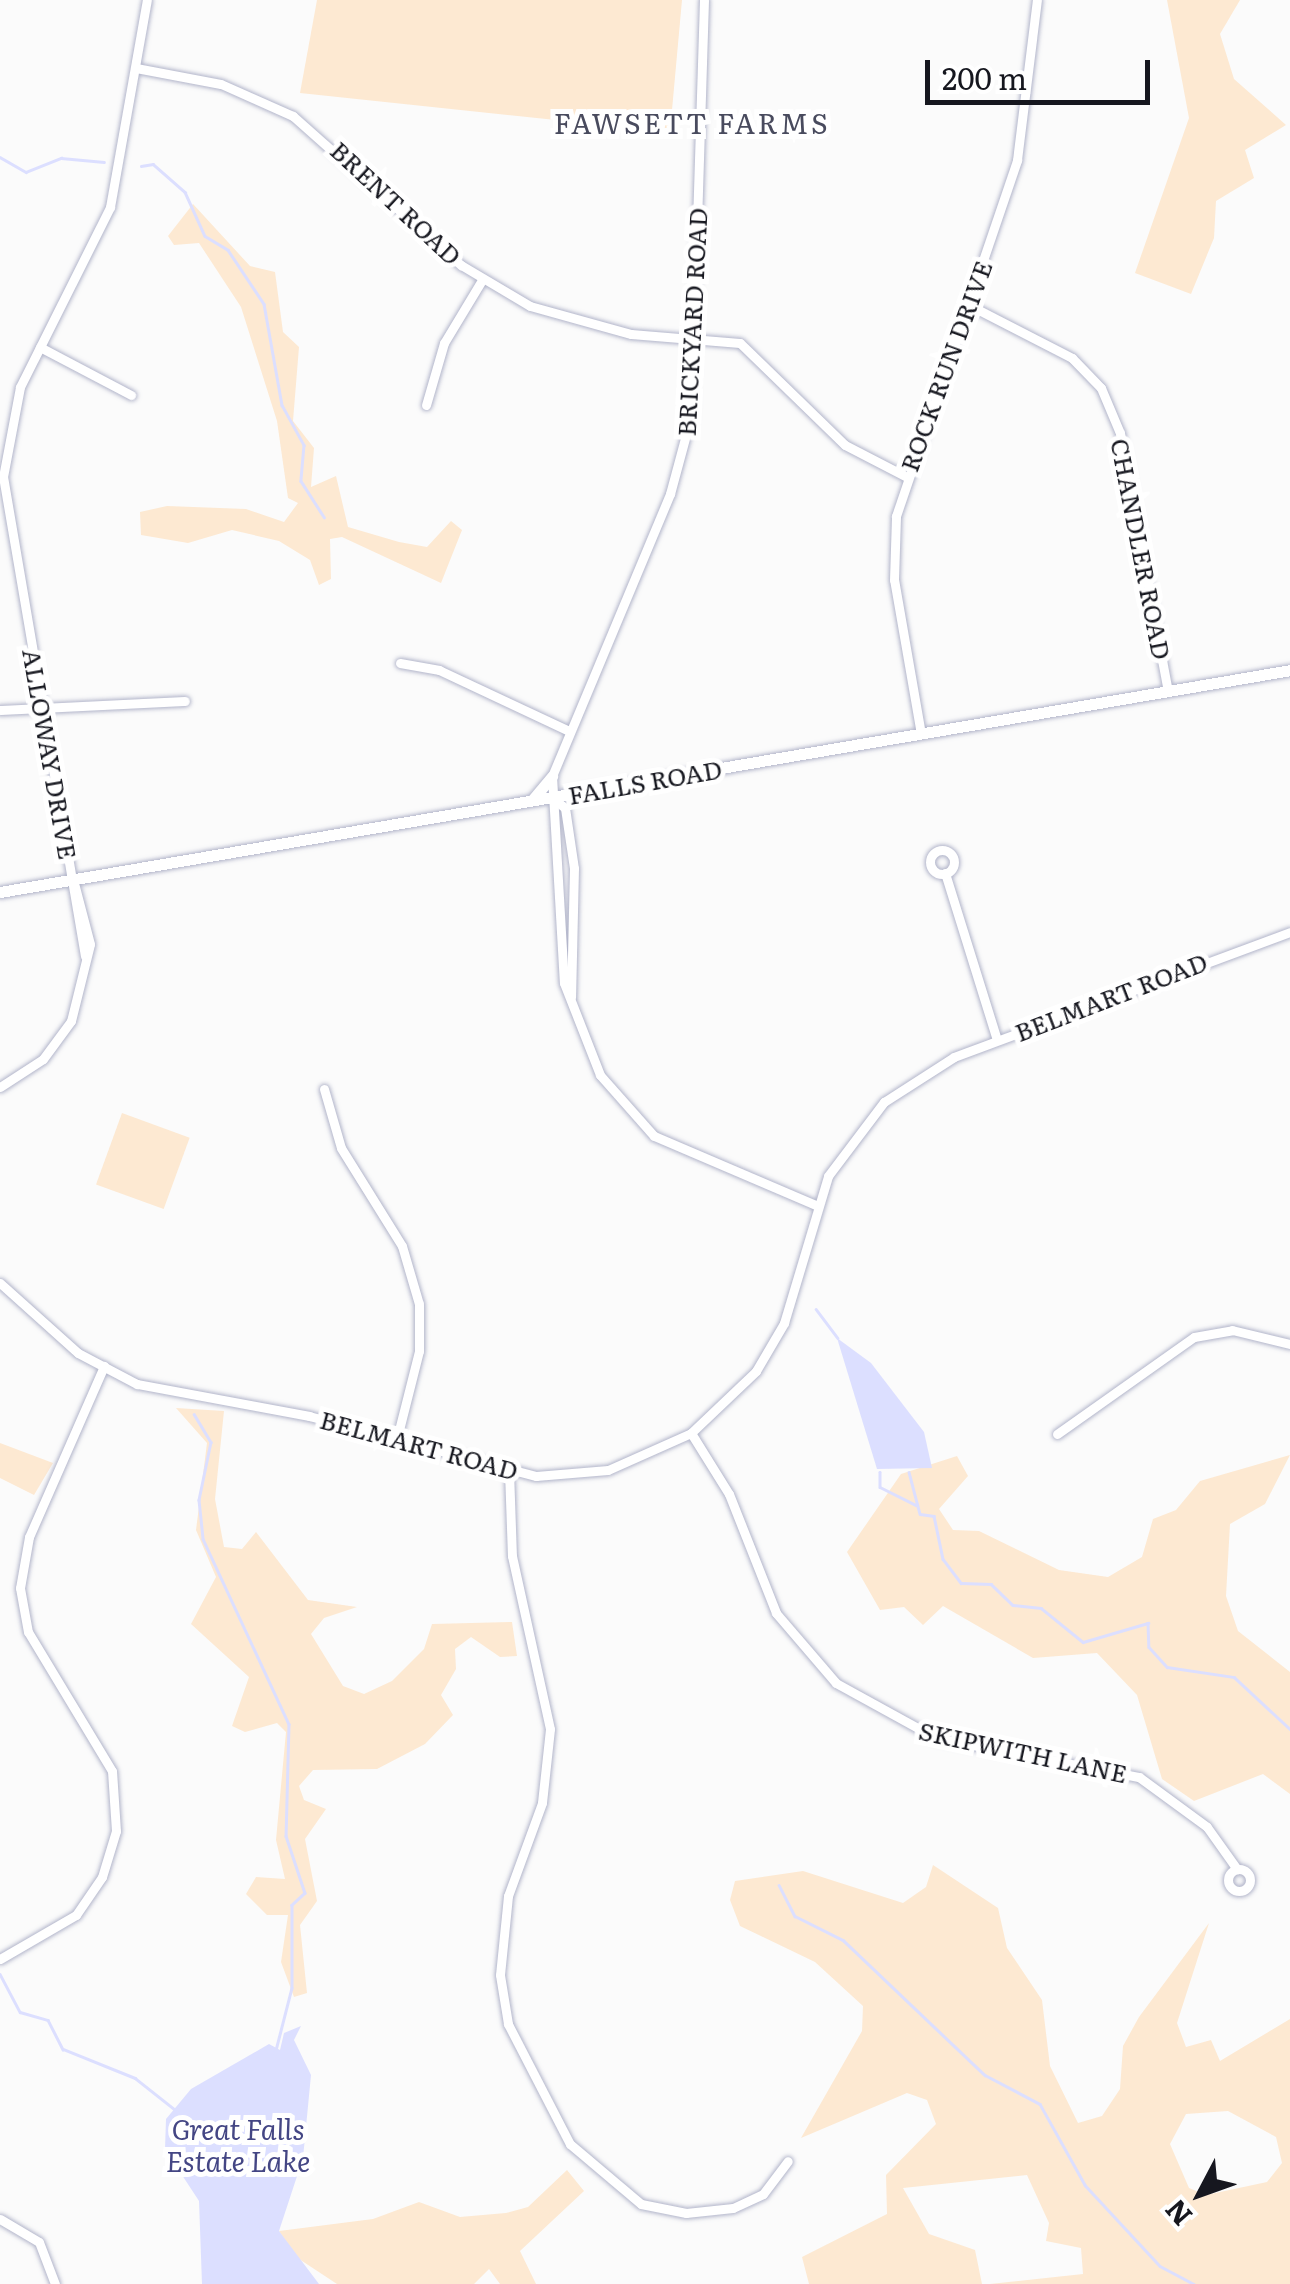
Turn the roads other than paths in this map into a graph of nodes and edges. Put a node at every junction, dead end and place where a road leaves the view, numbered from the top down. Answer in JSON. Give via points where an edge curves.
{"nodes":[{"id":1,"x":147,"y":0,"type":"edge"},
{"id":2,"x":704,"y":0,"type":"edge"},
{"id":3,"x":1037,"y":0,"type":"edge"},
{"id":4,"x":136,"y":68,"type":"junction"},
{"id":5,"x":482,"y":280,"type":"junction"},
{"id":6,"x":968,"y":305,"type":"junction"},
{"id":7,"x":695,"y":337,"type":"junction"},
{"id":8,"x":40,"y":347,"type":"junction"},
{"id":9,"x":131,"y":396,"type":"dead end"},
{"id":10,"x":426,"y":405,"type":"dead end"},
{"id":11,"x":905,"y":476,"type":"junction"},
{"id":12,"x":400,"y":663,"type":"dead end"},
{"id":13,"x":1290,"y":670,"type":"edge"},
{"id":14,"x":1168,"y":692,"type":"junction"},
{"id":15,"x":185,"y":701,"type":"dead end"},
{"id":16,"x":40,"y":702,"type":"junction"},
{"id":17,"x":0,"y":710,"type":"edge"},
{"id":18,"x":567,"y":730,"type":"junction"},
{"id":19,"x":921,"y":734,"type":"junction"},
{"id":20,"x":552,"y":776,"type":"junction"},
{"id":21,"x":553,"y":798,"type":"junction"},
{"id":22,"x":531,"y":801,"type":"junction"},
{"id":23,"x":946,"y":874,"type":"dead end"},
{"id":24,"x":72,"y":877,"type":"junction"},
{"id":25,"x":0,"y":892,"type":"edge"},
{"id":26,"x":1290,"y":932,"type":"edge"},
{"id":27,"x":997,"y":1040,"type":"junction"},
{"id":28,"x":0,"y":1087,"type":"edge"},
{"id":29,"x":324,"y":1089,"type":"dead end"},
{"id":30,"x":816,"y":1205,"type":"junction"},
{"id":31,"x":0,"y":1283,"type":"edge"},
{"id":32,"x":1290,"y":1344,"type":"edge"},
{"id":33,"x":104,"y":1366,"type":"junction"},
{"id":34,"x":692,"y":1433,"type":"junction"},
{"id":35,"x":1058,"y":1434,"type":"dead end"},
{"id":36,"x":396,"y":1438,"type":"junction"},
{"id":37,"x":509,"y":1471,"type":"junction"},
{"id":38,"x":1236,"y":1869,"type":"dead end"},
{"id":39,"x":0,"y":1958,"type":"edge"},
{"id":40,"x":788,"y":2161,"type":"dead end"},
{"id":41,"x":0,"y":2219,"type":"edge"},
{"id":42,"x":55,"y":2284,"type":"edge"}],
"edges":[{"from":1,"to":4,"type":"street","name":"ALLOWAY DRIVE"},
{"from":2,"to":7,"type":"street","name":"BRICKYARD ROAD"},
{"from":3,"to":6,"type":"street","name":"ROCK RUN DRIVE","via":[[1017,160]]},
{"from":4,"to":5,"type":"street","name":"BRENT ROAD","via":[[220,84],[293,116]]},
{"from":4,"to":8,"type":"street","name":"ALLOWAY DRIVE","via":[[110,206]]},
{"from":5,"to":7,"type":"street","name":"BRENT ROAD","via":[[584,325]]},
{"from":5,"to":10,"type":"street","via":[[444,343]]},
{"from":6,"to":11,"type":"street","name":"ROCK RUN DRIVE"},
{"from":6,"to":14,"type":"street","name":"CHANDLER ROAD","via":[[1072,358],[1101,388],[1120,433]]},
{"from":7,"to":11,"type":"street","name":"BRENT ROAD","via":[[755,351],[845,445]]},
{"from":7,"to":18,"type":"street","name":"BRICKYARD ROAD","via":[[680,466]]},
{"from":8,"to":9,"type":"street"},
{"from":8,"to":16,"type":"street","name":"ALLOWAY DRIVE","via":[[9,422],[3,477]]},
{"from":11,"to":19,"type":"street","name":"ROCK RUN DRIVE","via":[[894,580]]},
{"from":12,"to":18,"type":"street","via":[[439,670]]},
{"from":13,"to":14,"type":"main road","name":"FALLS ROAD"},
{"from":14,"to":19,"type":"main road","name":"FALLS ROAD"},
{"from":15,"to":16,"type":"street"},
{"from":16,"to":17,"type":"street"},
{"from":16,"to":24,"type":"street","name":"ALLOWAY DRIVE"},
{"from":18,"to":20,"type":"street","name":"BRICKYARD ROAD"},
{"from":19,"to":21,"type":"main road","name":"FALLS ROAD"},
{"from":20,"to":21,"type":"street","name":"BRICKYARD ROAD"},
{"from":20,"to":22,"type":"main road"},
{"from":21,"to":22,"type":"main road","name":"FALLS ROAD"},
{"from":21,"to":30,"type":"street","name":"BRICKYARD ROAD","via":[[565,808],[574,868],[571,996],[600,1075],[654,1136]]},
{"from":22,"to":24,"type":"main road","name":"FALLS ROAD"},
{"from":23,"to":27,"type":"street"},
{"from":24,"to":25,"type":"main road","name":"FALLS ROAD"},
{"from":24,"to":28,"type":"street","name":"ALLOWAY DRIVE","via":[[87,916],[85,956],[63,1036]]},
{"from":26,"to":27,"type":"street","name":"BELMART ROAD"},
{"from":27,"to":30,"type":"street","name":"BELMART ROAD","via":[[884,1102],[842,1150]]},
{"from":29,"to":36,"type":"street","via":[[341,1148],[402,1246],[420,1304],[419,1352]]},
{"from":30,"to":34,"type":"street","name":"BELMART ROAD","via":[[772,1346],[738,1394]]},
{"from":31,"to":33,"type":"street","name":"BELMART ROAD"},
{"from":32,"to":35,"type":"street","via":[[1232,1330],[1194,1337]]},
{"from":33,"to":36,"type":"street","name":"BELMART ROAD","via":[[173,1395]]},
{"from":33,"to":39,"type":"street","via":[[29,1537],[20,1588],[28,1632],[112,1771],[116,1831],[102,1877],[76,1915]]},
{"from":34,"to":37,"type":"street","name":"BELMART ROAD","via":[[608,1470]]},
{"from":34,"to":38,"type":"street","name":"SKIPWITH LANE","via":[[729,1494],[776,1613],[836,1682],[936,1738],[1138,1777],[1210,1829]]},
{"from":36,"to":37,"type":"street","name":"BELMART ROAD"},
{"from":37,"to":40,"type":"street","via":[[512,1556],[550,1729],[542,1803],[508,1896],[500,1974],[511,2031],[570,2144],[641,2204],[686,2214],[733,2208],[763,2194]]},
{"from":41,"to":42,"type":"street","via":[[39,2242]]}]}
